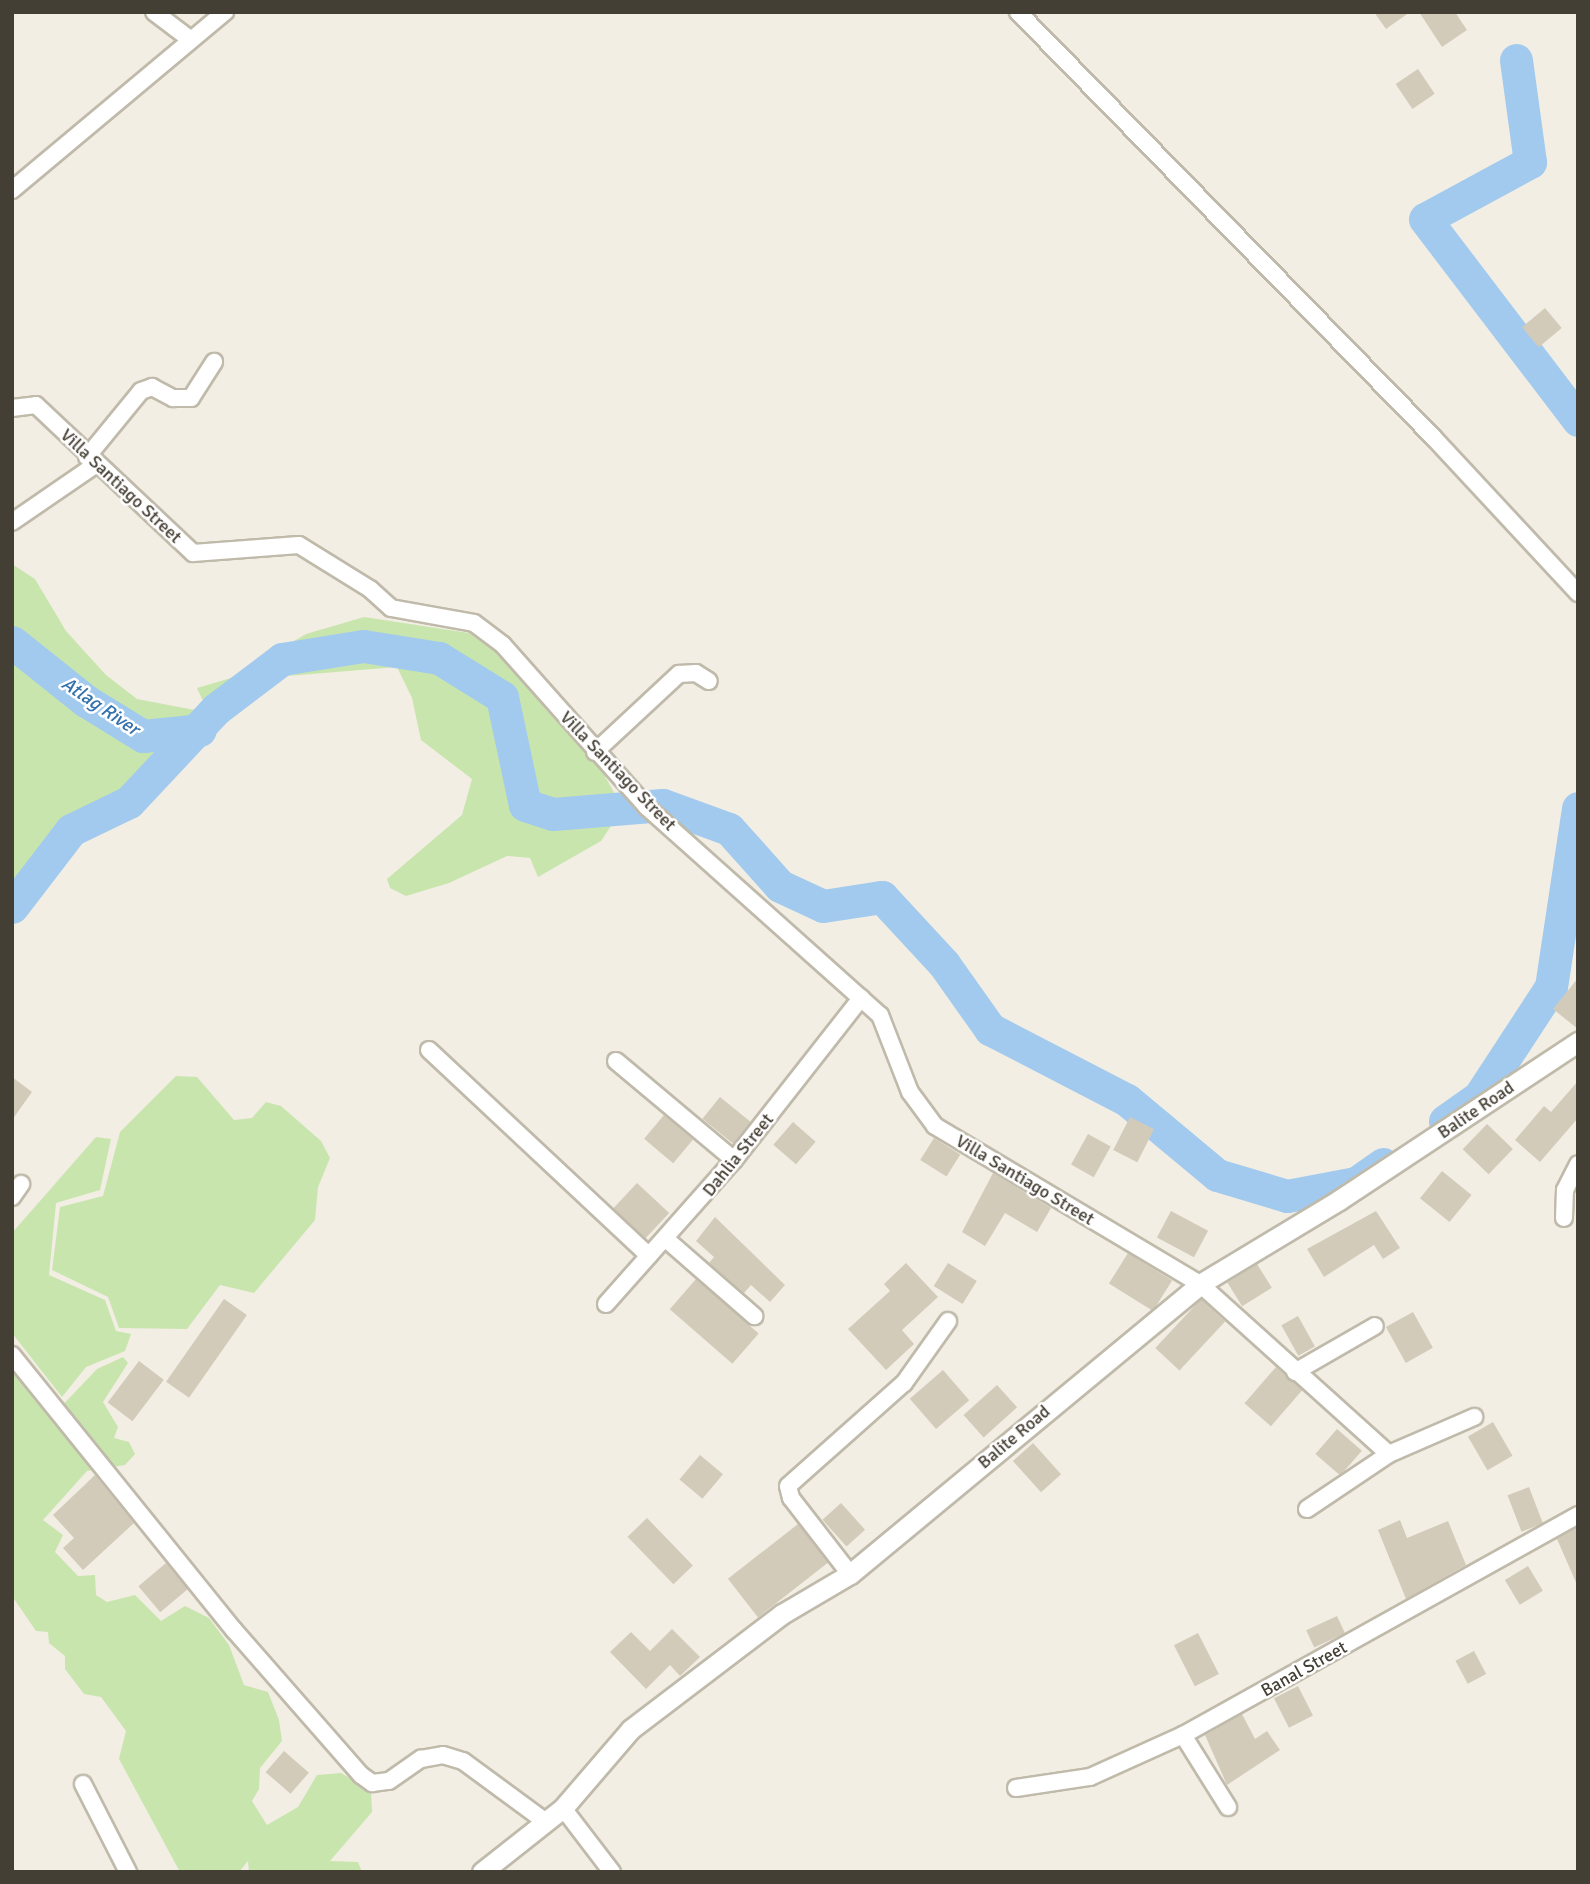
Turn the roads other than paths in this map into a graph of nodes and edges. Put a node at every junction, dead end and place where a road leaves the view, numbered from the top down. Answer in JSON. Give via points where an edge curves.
{"nodes":[{"id":1,"x":154,"y":12,"type":"edge"},
{"id":2,"x":225,"y":12,"type":"edge"},
{"id":3,"x":1018,"y":12,"type":"edge"},
{"id":4,"x":191,"y":40,"type":"junction"},
{"id":5,"x":12,"y":190,"type":"edge"},
{"id":6,"x":214,"y":362,"type":"dead end"},
{"id":7,"x":12,"y":408,"type":"edge"},
{"id":8,"x":91,"y":461,"type":"junction"},
{"id":9,"x":12,"y":522,"type":"edge"},
{"id":10,"x":1578,"y":593,"type":"edge"},
{"id":11,"x":709,"y":681,"type":"dead end"},
{"id":12,"x":596,"y":752,"type":"junction"},
{"id":13,"x":861,"y":998,"type":"junction"},
{"id":14,"x":1578,"y":1042,"type":"edge"},
{"id":15,"x":429,"y":1049,"type":"dead end"},
{"id":16,"x":616,"y":1060,"type":"dead end"},
{"id":17,"x":734,"y":1160,"type":"junction"},
{"id":18,"x":1578,"y":1164,"type":"edge"},
{"id":19,"x":1564,"y":1218,"type":"dead end"},
{"id":20,"x":667,"y":1240,"type":"junction"},
{"id":21,"x":649,"y":1256,"type":"junction"},
{"id":22,"x":1200,"y":1284,"type":"junction"},
{"id":23,"x":606,"y":1304,"type":"dead end"},
{"id":24,"x":754,"y":1316,"type":"dead end"},
{"id":25,"x":948,"y":1321,"type":"dead end"},
{"id":26,"x":1375,"y":1326,"type":"dead end"},
{"id":27,"x":12,"y":1355,"type":"edge"},
{"id":28,"x":1295,"y":1372,"type":"junction"},
{"id":29,"x":1474,"y":1417,"type":"dead end"},
{"id":30,"x":1389,"y":1454,"type":"junction"},
{"id":31,"x":1307,"y":1509,"type":"dead end"},
{"id":32,"x":1578,"y":1515,"type":"edge"},
{"id":33,"x":850,"y":1574,"type":"junction"},
{"id":34,"x":1183,"y":1735,"type":"junction"},
{"id":35,"x":83,"y":1784,"type":"dead end"},
{"id":36,"x":1016,"y":1788,"type":"dead end"},
{"id":37,"x":563,"y":1808,"type":"junction"},
{"id":38,"x":1228,"y":1808,"type":"dead end"},
{"id":39,"x":546,"y":1822,"type":"junction"},
{"id":40,"x":128,"y":1872,"type":"edge"},
{"id":41,"x":482,"y":1872,"type":"edge"},
{"id":42,"x":612,"y":1872,"type":"edge"}],
"edges":[{"from":1,"to":4,"type":"street"},
{"from":2,"to":4,"type":"street"},
{"from":3,"to":10,"type":"street","via":[[1433,437]]},
{"from":4,"to":5,"type":"street"},
{"from":6,"to":8,"type":"street","via":[[191,398],[173,398],[152,387],[141,391]]},
{"from":7,"to":8,"type":"street","name":"Villa Santiago Street","via":[[36,405]]},
{"from":8,"to":9,"type":"street"},
{"from":8,"to":12,"type":"street","name":"Villa Santiago Street","via":[[193,553],[299,545],[370,589],[391,608],[474,623],[503,645]]},
{"from":11,"to":12,"type":"street","via":[[689,671],[679,674]]},
{"from":12,"to":13,"type":"street","name":"Villa Santiago Street","via":[[647,807]]},
{"from":13,"to":17,"type":"street","name":"Dahlia Street"},
{"from":13,"to":22,"type":"street","name":"Villa Santiago Street","via":[[880,1015],[910,1092],[935,1126]]},
{"from":14,"to":22,"type":"street","name":"Balite Road","via":[[1322,1211]]},
{"from":15,"to":21,"type":"street"},
{"from":16,"to":17,"type":"street"},
{"from":17,"to":20,"type":"street","name":"Dahlia Street"},
{"from":18,"to":19,"type":"street","via":[[1565,1190]]},
{"from":20,"to":21,"type":"street","name":"Dahlia Street"},
{"from":20,"to":24,"type":"street"},
{"from":21,"to":23,"type":"street","name":"Dahlia Street"},
{"from":22,"to":28,"type":"street","name":"Villa Santiago Street"},
{"from":22,"to":33,"type":"street","name":"Balite Road"},
{"from":25,"to":33,"type":"street","via":[[904,1383],[788,1486],[791,1498]]},
{"from":26,"to":28,"type":"street"},
{"from":27,"to":39,"type":"street","via":[[234,1630],[361,1775],[372,1783],[389,1781],[421,1759],[443,1755],[463,1761]]},
{"from":28,"to":30,"type":"street","name":"Villa Santiago Street"},
{"from":29,"to":30,"type":"street"},
{"from":30,"to":31,"type":"street"},
{"from":32,"to":34,"type":"street","name":"Banal Street"},
{"from":33,"to":37,"type":"street","name":"Balite Road","via":[[782,1614],[631,1729]]},
{"from":34,"to":36,"type":"street","name":"Banal Street","via":[[1090,1777]]},
{"from":34,"to":38,"type":"street"},
{"from":35,"to":40,"type":"street"},
{"from":37,"to":39,"type":"street","name":"Balite Road"},
{"from":37,"to":42,"type":"street"},
{"from":39,"to":41,"type":"street","name":"Balite Road"}]}
